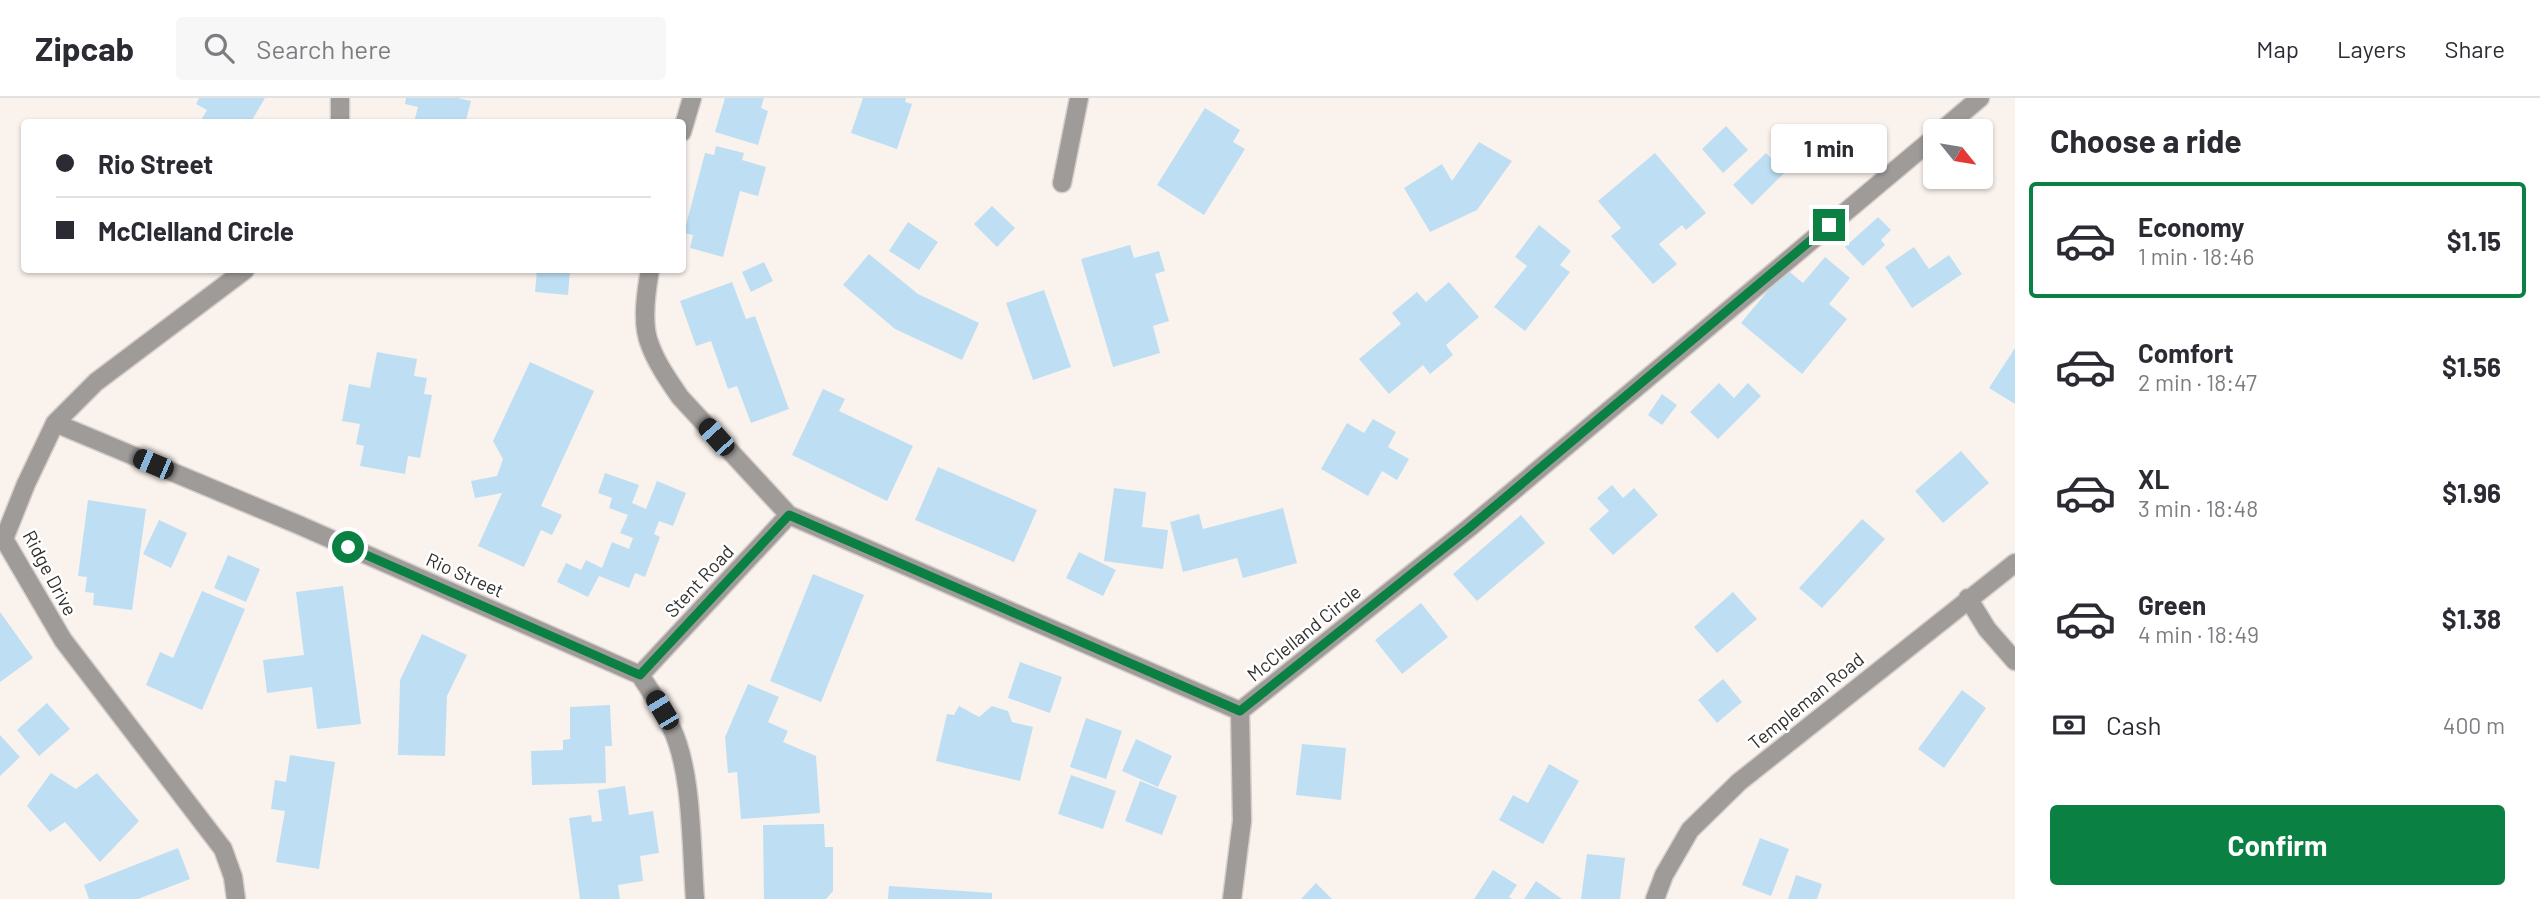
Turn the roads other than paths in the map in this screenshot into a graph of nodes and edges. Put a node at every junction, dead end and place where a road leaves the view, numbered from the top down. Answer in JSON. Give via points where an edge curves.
{"nodes":[{"id":1,"x":340,"y":98,"type":"edge"},
{"id":2,"x":692,"y":98,"type":"edge"},
{"id":3,"x":1079,"y":98,"type":"edge"},
{"id":4,"x":1980,"y":98,"type":"edge"},
{"id":5,"x":340,"y":119,"type":"edge"},
{"id":6,"x":686,"y":119,"type":"edge"},
{"id":7,"x":1955,"y":119,"type":"edge"},
{"id":8,"x":1923,"y":147,"type":"edge"},
{"id":9,"x":1062,"y":183,"type":"dead end"},
{"id":10,"x":241,"y":273,"type":"edge"},
{"id":11,"x":650,"y":273,"type":"edge"},
{"id":12,"x":55,"y":422,"type":"junction"},
{"id":13,"x":789,"y":515,"type":"junction"},
{"id":14,"x":2,"y":540,"type":"edge"},
{"id":15,"x":2015,"y":564,"type":"edge"},
{"id":16,"x":1968,"y":598,"type":"junction"},
{"id":17,"x":2015,"y":661,"type":"edge"},
{"id":18,"x":640,"y":675,"type":"junction"},
{"id":19,"x":1240,"y":711,"type":"junction"},
{"id":20,"x":236,"y":899,"type":"edge"},
{"id":21,"x":695,"y":899,"type":"edge"},
{"id":22,"x":1232,"y":899,"type":"edge"},
{"id":23,"x":1654,"y":899,"type":"edge"}],
"edges":[{"from":1,"to":5,"type":"street"},
{"from":2,"to":6,"type":"street"},
{"from":3,"to":9,"type":"street"},
{"from":4,"to":7,"type":"street"},
{"from":8,"to":19,"type":"street","name":"McClelland Circle","via":[[1469,528]]},
{"from":10,"to":12,"type":"street","name":"Ridge Drive","via":[[96,382]]},
{"from":11,"to":13,"type":"street","via":[[649,344],[666,376]]},
{"from":12,"to":14,"type":"street","name":"Ridge Drive"},
{"from":12,"to":18,"type":"street","name":"Rio Street"},
{"from":13,"to":18,"type":"street","name":"Stent Road"},
{"from":13,"to":19,"type":"street"},
{"from":14,"to":20,"type":"street","name":"Ridge Drive","via":[[63,640],[223,849]]},
{"from":15,"to":16,"type":"street","name":"Templeman Road"},
{"from":16,"to":17,"type":"street"},
{"from":16,"to":23,"type":"street","name":"Templeman Road","via":[[1739,782],[1690,830]]},
{"from":18,"to":21,"type":"street","via":[[672,728],[680,755]]},
{"from":19,"to":22,"type":"street","via":[[1242,821]]}]}
